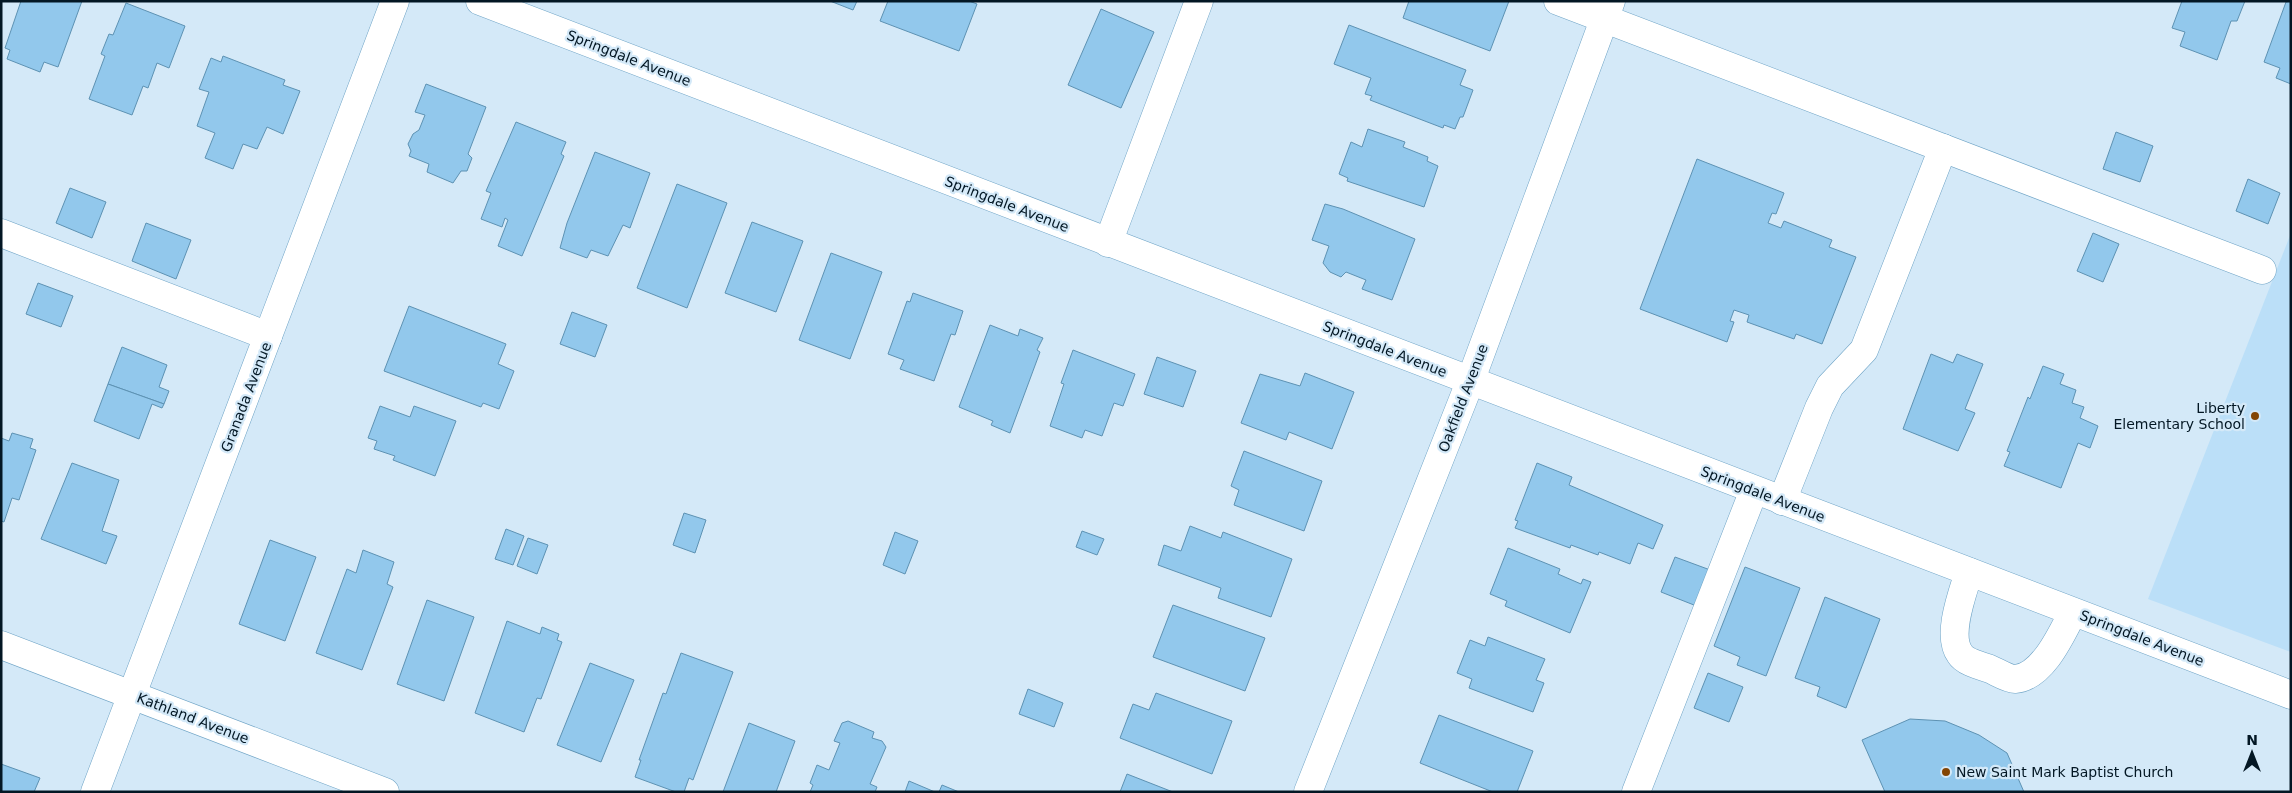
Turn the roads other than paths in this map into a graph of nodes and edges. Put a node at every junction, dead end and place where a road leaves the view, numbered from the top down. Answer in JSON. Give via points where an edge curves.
{"nodes":[{"id":1,"x":395,"y":1,"type":"edge"},
{"id":2,"x":480,"y":1,"type":"edge"},
{"id":3,"x":1199,"y":1,"type":"edge"},
{"id":4,"x":1558,"y":1,"type":"edge"},
{"id":5,"x":1608,"y":10,"type":"edge"},
{"id":6,"x":1943,"y":148,"type":"junction"},
{"id":7,"x":1,"y":233,"type":"edge"},
{"id":8,"x":1108,"y":243,"type":"junction"},
{"id":9,"x":2262,"y":270,"type":"dead end"},
{"id":10,"x":268,"y":336,"type":"junction"},
{"id":11,"x":1470,"y":382,"type":"junction"},
{"id":12,"x":1754,"y":490,"type":"junction"},
{"id":13,"x":1782,"y":501,"type":"junction"},
{"id":14,"x":1969,"y":572,"type":"junction"},
{"id":15,"x":2073,"y":612,"type":"junction"},
{"id":16,"x":1,"y":645,"type":"edge"},
{"id":17,"x":134,"y":695,"type":"junction"},
{"id":18,"x":2291,"y":695,"type":"edge"},
{"id":19,"x":95,"y":792,"type":"edge"},
{"id":20,"x":385,"y":792,"type":"edge"},
{"id":21,"x":1308,"y":792,"type":"edge"},
{"id":22,"x":1636,"y":792,"type":"edge"}],
"edges":[{"from":1,"to":10,"type":"street","name":"Granada Avenue"},
{"from":2,"to":8,"type":"street","name":"Springdale Avenue"},
{"from":3,"to":8,"type":"street"},
{"from":4,"to":5,"type":"street"},
{"from":5,"to":6,"type":"street"},
{"from":5,"to":11,"type":"street","name":"Oakfield Avenue"},
{"from":6,"to":9,"type":"street"},
{"from":6,"to":13,"type":"street","via":[[1864,350],[1830,386],[1818,408]]},
{"from":7,"to":10,"type":"street"},
{"from":8,"to":11,"type":"street","name":"Springdale Avenue"},
{"from":10,"to":17,"type":"street","name":"Granada Avenue"},
{"from":11,"to":12,"type":"street","name":"Springdale Avenue"},
{"from":11,"to":21,"type":"street","name":"Oakfield Avenue"},
{"from":12,"to":13,"type":"street","name":"Springdale Avenue"},
{"from":12,"to":22,"type":"street"},
{"from":13,"to":14,"type":"street","name":"Springdale Avenue"},
{"from":14,"to":15,"type":"street","name":"Springdale Avenue"},
{"from":14,"to":15,"type":"street","via":[[1955,629],[1960,654],[2014,679],[2029,674],[2041,664],[2057,644]]},
{"from":15,"to":18,"type":"street","name":"Springdale Avenue"},
{"from":16,"to":17,"type":"street","name":"Kathland Avenue"},
{"from":17,"to":19,"type":"street","name":"Granada Avenue"},
{"from":17,"to":20,"type":"street","name":"Kathland Avenue"}]}
